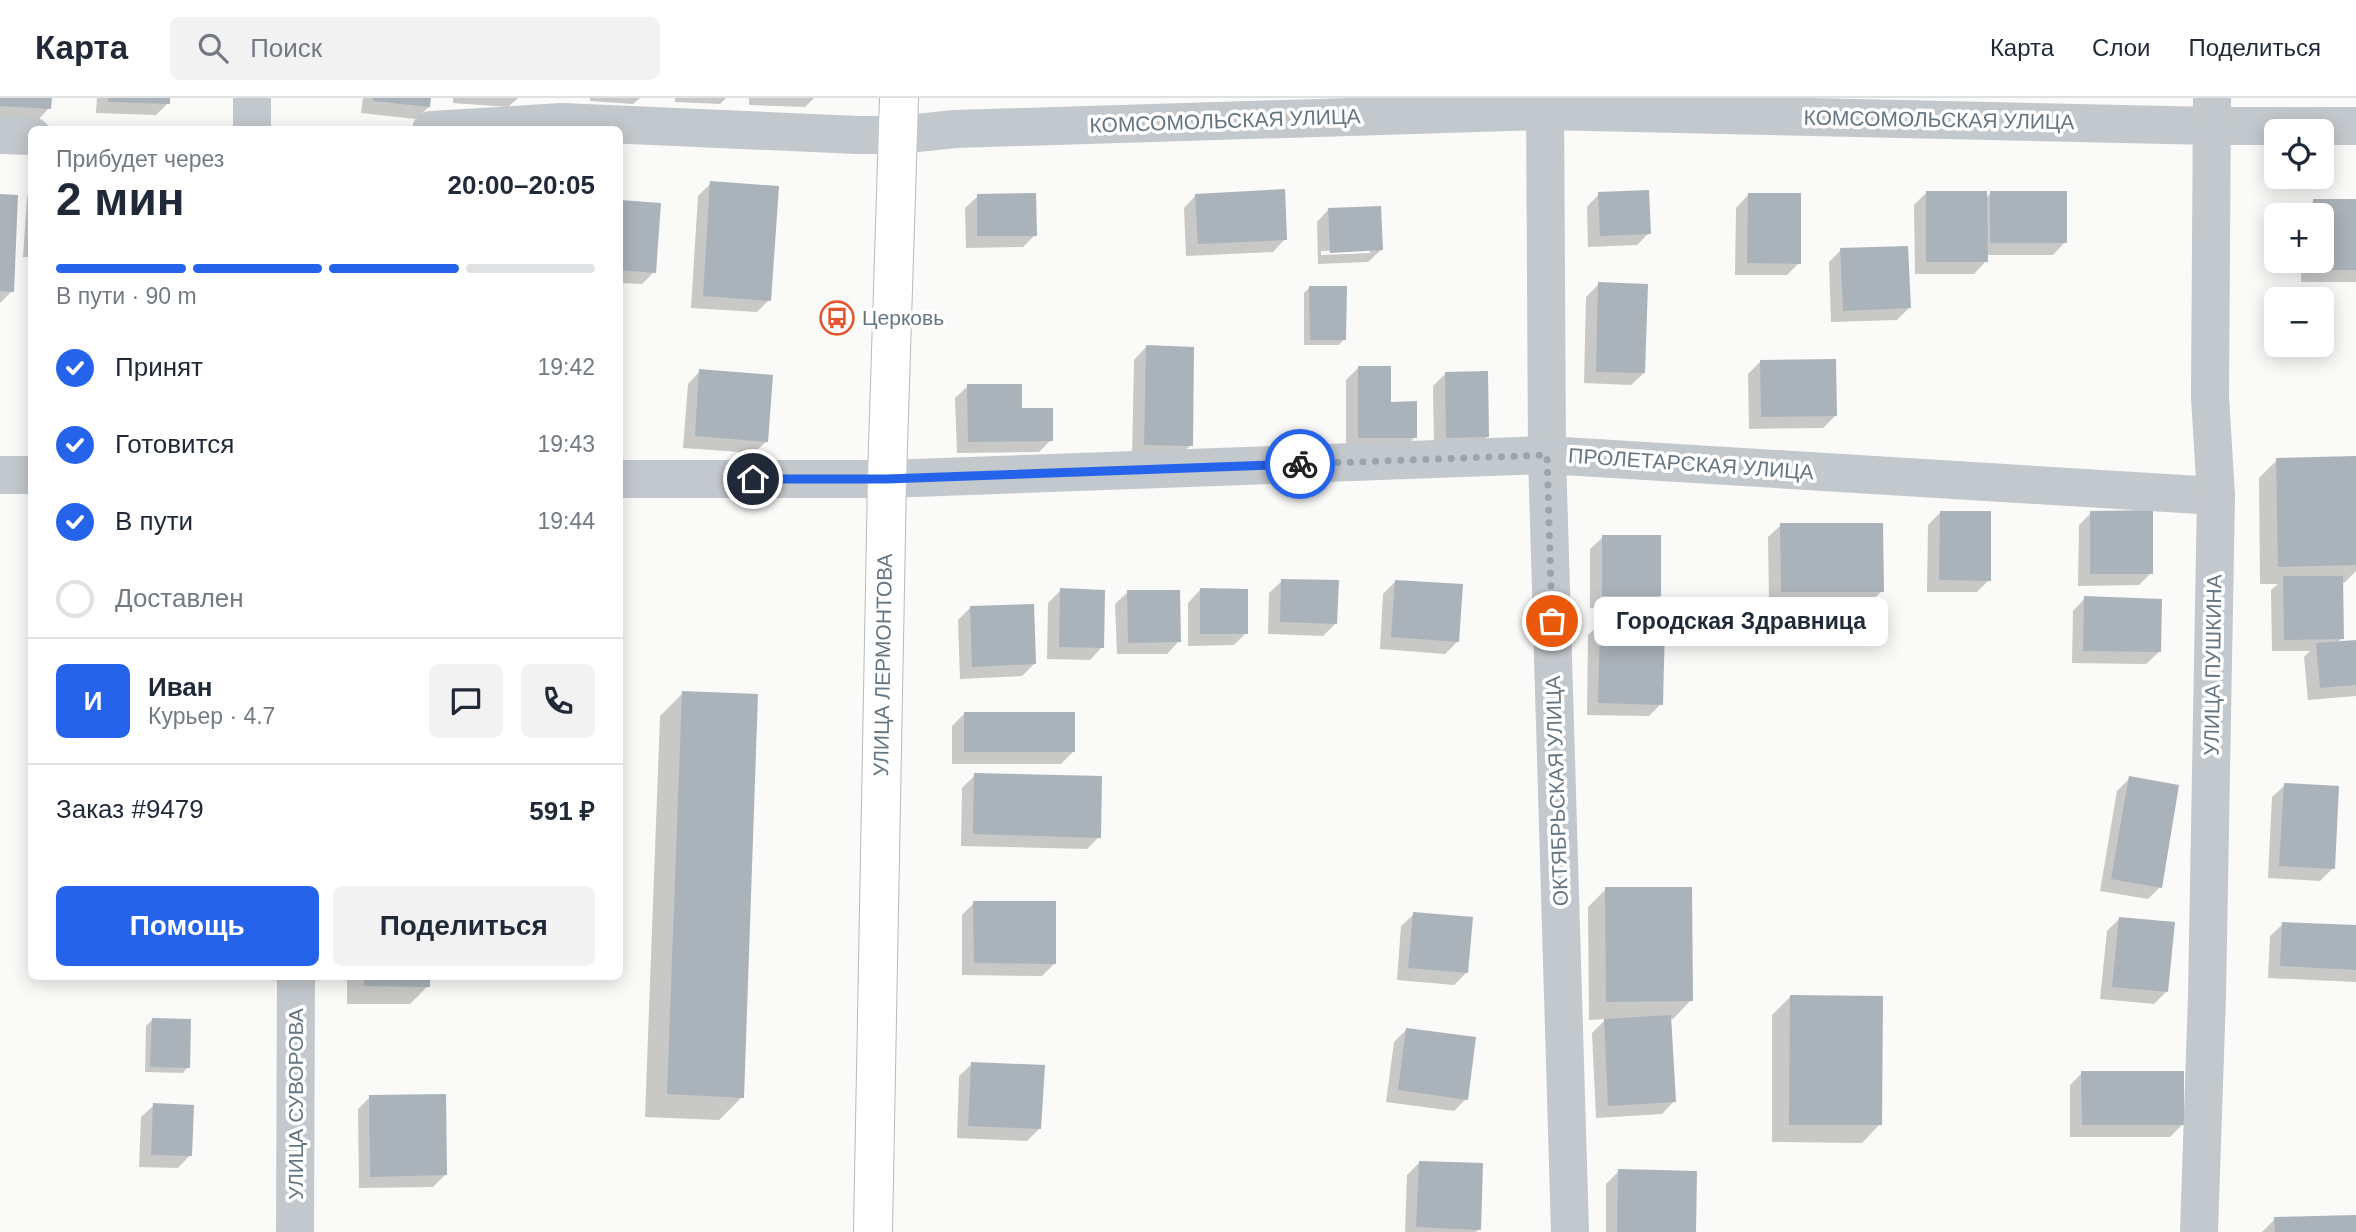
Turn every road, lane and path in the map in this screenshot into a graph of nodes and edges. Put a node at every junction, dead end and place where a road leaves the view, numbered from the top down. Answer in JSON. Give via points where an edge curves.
{"nodes":[{"id":1,"x":252,"y":98,"type":"edge"},
{"id":2,"x":1545,"y":104,"type":"edge"},
{"id":3,"x":564,"y":110,"type":"edge"},
{"id":4,"x":2212,"y":112,"type":"edge"},
{"id":5,"x":899,"y":116,"type":"edge"},
{"id":6,"x":252,"y":126,"type":"edge"},
{"id":7,"x":457,"y":126,"type":"edge"},
{"id":8,"x":2356,"y":126,"type":"edge"},
{"id":9,"x":0,"y":135,"type":"edge"},
{"id":10,"x":28,"y":136,"type":"edge"},
{"id":11,"x":1547,"y":455,"type":"junction"},
{"id":12,"x":0,"y":475,"type":"edge"},
{"id":13,"x":28,"y":475,"type":"edge"},
{"id":14,"x":623,"y":479,"type":"edge"},
{"id":15,"x":887,"y":479,"type":"junction"},
{"id":16,"x":2216,"y":496,"type":"junction"},
{"id":17,"x":296,"y":980,"type":"edge"},
{"id":18,"x":295,"y":1232,"type":"edge"},
{"id":19,"x":873,"y":1232,"type":"edge"},
{"id":20,"x":1570,"y":1232,"type":"edge"},
{"id":21,"x":2199,"y":1232,"type":"edge"}],
"edges":[{"from":1,"to":6,"type":"street"},
{"from":2,"to":4,"type":"street","name":"КОМСОМОЛЬСКАЯ УЛИЦА"},
{"from":2,"to":5,"type":"street","name":"КОМСОМОЛЬСКАЯ УЛИЦА","via":[[955,129]]},
{"from":2,"to":11,"type":"street","name":"ОКТЯБРЬСКАЯ УЛИЦА"},
{"from":3,"to":5,"type":"street","name":"КОМСОМОЛЬСКАЯ УЛИЦА","via":[[771,132]]},
{"from":3,"to":7,"type":"street","name":"КОМСОМОЛЬСКАЯ УЛИЦА"},
{"from":4,"to":8,"type":"street","name":"КОМСОМОЛЬСКАЯ УЛИЦА"},
{"from":4,"to":16,"type":"street","name":"УЛИЦА ПУШКИНА","via":[[2210,397]]},
{"from":5,"to":15,"type":"main road","name":"УЛИЦА ЛЕРМОНТОВА"},
{"from":9,"to":10,"type":"street"},
{"from":11,"to":15,"type":"street","name":"ПРОЛЕТАРСКАЯ УЛИЦА"},
{"from":11,"to":16,"type":"street","name":"ПРОЛЕТАРСКАЯ УЛИЦА"},
{"from":11,"to":20,"type":"street","name":"ОКТЯБРЬСКАЯ УЛИЦА"},
{"from":12,"to":13,"type":"street"},
{"from":14,"to":15,"type":"street","name":"ПРОЛЕТАРСКАЯ УЛИЦА"},
{"from":15,"to":19,"type":"main road","name":"УЛИЦА ЛЕРМОНТОВА"},
{"from":16,"to":21,"type":"street","name":"УЛИЦА ПУШКИНА"},
{"from":17,"to":18,"type":"street","name":"УЛИЦА СУВОРОВА"}]}
